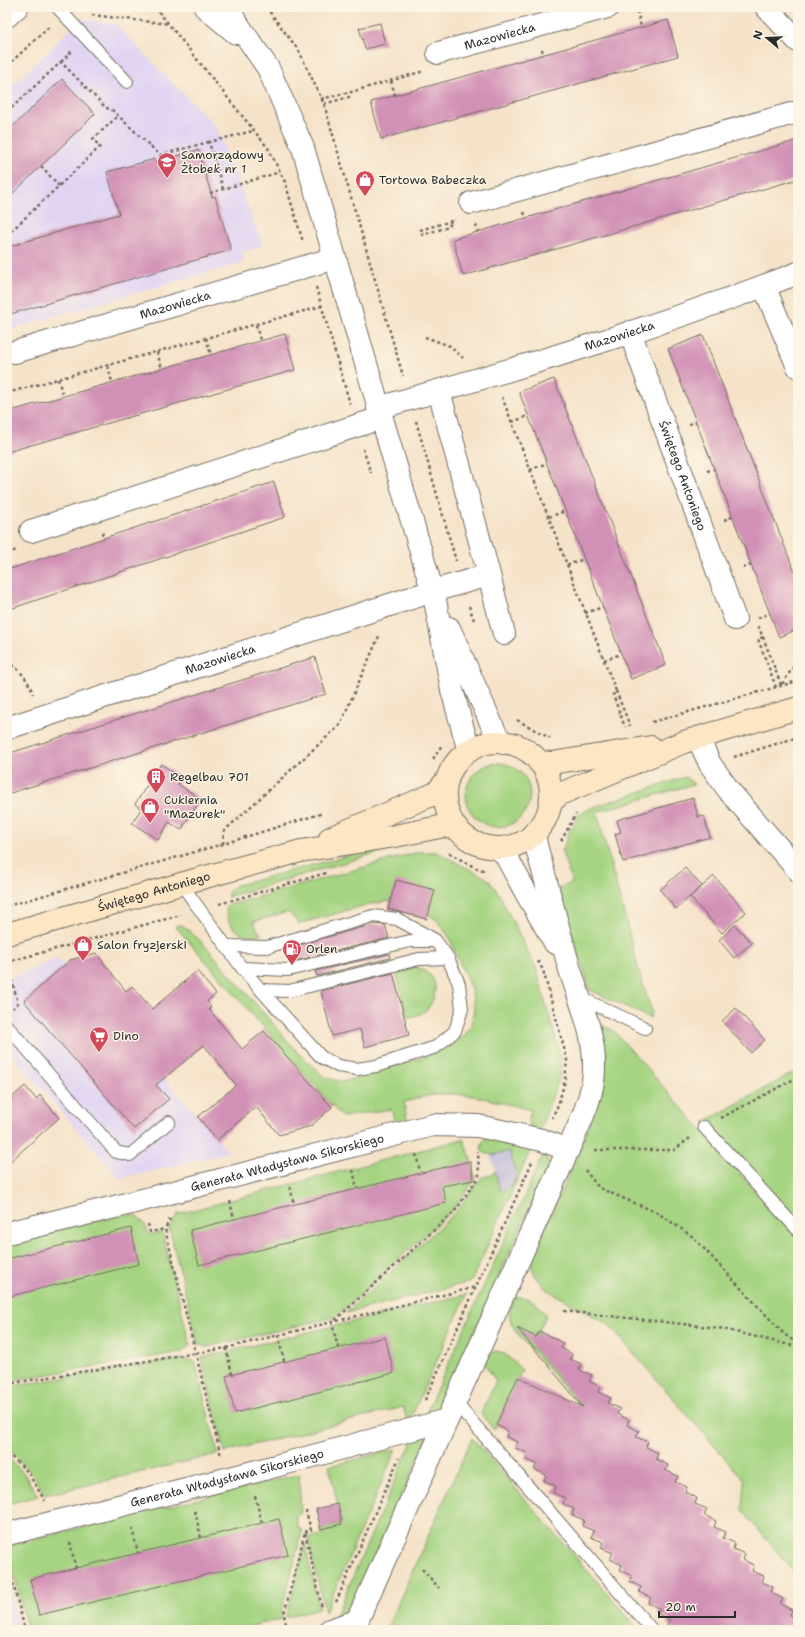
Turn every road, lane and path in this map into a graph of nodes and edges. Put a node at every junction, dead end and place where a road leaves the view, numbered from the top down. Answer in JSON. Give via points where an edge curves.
{"nodes":[{"id":1,"x":17,"y":7,"type":"edge"},
{"id":2,"x":155,"y":7,"type":"edge"},
{"id":3,"x":205,"y":7,"type":"edge"},
{"id":4,"x":226,"y":7,"type":"edge"},
{"id":5,"x":266,"y":7,"type":"edge"},
{"id":6,"x":608,"y":7,"type":"edge"},
{"id":7,"x":766,"y":7,"type":"edge"},
{"id":8,"x":60,"y":10,"type":"edge"},
{"id":9,"x":637,"y":11,"type":"dead end"},
{"id":10,"x":7,"y":16,"type":"edge"},
{"id":11,"x":170,"y":24,"type":"junction"},
{"id":12,"x":641,"y":27,"type":"dead end"},
{"id":13,"x":798,"y":41,"type":"edge"},
{"id":14,"x":254,"y":49,"type":"junction"},
{"id":15,"x":438,"y":53,"type":"dead end"},
{"id":16,"x":7,"y":66,"type":"edge"},
{"id":17,"x":391,"y":81,"type":"dead end"},
{"id":18,"x":126,"y":82,"type":"dead end"},
{"id":19,"x":351,"y":92,"type":"dead end"},
{"id":20,"x":396,"y":95,"type":"dead end"},
{"id":21,"x":321,"y":99,"type":"junction"},
{"id":22,"x":7,"y":112,"type":"edge"},
{"id":23,"x":798,"y":112,"type":"edge"},
{"id":24,"x":118,"y":116,"type":"junction"},
{"id":25,"x":253,"y":131,"type":"junction"},
{"id":26,"x":209,"y":142,"type":"junction"},
{"id":27,"x":160,"y":155,"type":"junction"},
{"id":28,"x":161,"y":160,"type":"dead end"},
{"id":29,"x":41,"y":166,"type":"dead end"},
{"id":30,"x":280,"y":172,"type":"junction"},
{"id":31,"x":59,"y":186,"type":"junction"},
{"id":32,"x":223,"y":189,"type":"junction"},
{"id":33,"x":210,"y":192,"type":"dead end"},
{"id":34,"x":471,"y":203,"type":"dead end"},
{"id":35,"x":451,"y":221,"type":"dead end"},
{"id":36,"x":421,"y":234,"type":"dead end"},
{"id":37,"x":7,"y":235,"type":"edge"},
{"id":38,"x":335,"y":258,"type":"junction"},
{"id":39,"x":310,"y":265,"type":"junction"},
{"id":40,"x":798,"y":273,"type":"edge"},
{"id":41,"x":764,"y":286,"type":"junction"},
{"id":42,"x":322,"y":306,"type":"junction"},
{"id":43,"x":256,"y":325,"type":"junction"},
{"id":44,"x":630,"y":332,"type":"junction"},
{"id":45,"x":425,"y":337,"type":"dead end"},
{"id":46,"x":206,"y":338,"type":"junction"},
{"id":47,"x":260,"y":340,"type":"dead end"},
{"id":48,"x":16,"y":352,"type":"dead end"},
{"id":49,"x":157,"y":352,"type":"junction"},
{"id":50,"x":211,"y":355,"type":"dead end"},
{"id":51,"x":108,"y":366,"type":"junction"},
{"id":52,"x":798,"y":367,"type":"edge"},
{"id":53,"x":162,"y":369,"type":"dead end"},
{"id":54,"x":58,"y":380,"type":"junction"},
{"id":55,"x":112,"y":382,"type":"dead end"},
{"id":56,"x":492,"y":384,"type":"junction"},
{"id":57,"x":439,"y":391,"type":"junction"},
{"id":58,"x":8,"y":393,"type":"edge"},
{"id":59,"x":63,"y":396,"type":"dead end"},
{"id":60,"x":410,"y":399,"type":"junction"},
{"id":61,"x":13,"y":411,"type":"dead end"},
{"id":62,"x":380,"y":413,"type":"junction"},
{"id":63,"x":528,"y":416,"type":"dead end"},
{"id":64,"x":512,"y":422,"type":"junction"},
{"id":65,"x":356,"y":425,"type":"junction"},
{"id":66,"x":547,"y":463,"type":"dead end"},
{"id":67,"x":530,"y":470,"type":"junction"},
{"id":68,"x":373,"y":480,"type":"dead end"},
{"id":69,"x":565,"y":511,"type":"dead end"},
{"id":70,"x":549,"y":517,"type":"junction"},
{"id":71,"x":31,"y":531,"type":"dead end"},
{"id":72,"x":584,"y":559,"type":"dead end"},
{"id":73,"x":567,"y":565,"type":"junction"},
{"id":74,"x":489,"y":575,"type":"junction"},
{"id":75,"x":462,"y":582,"type":"junction"},
{"id":76,"x":434,"y":595,"type":"junction"},
{"id":77,"x":603,"y":606,"type":"dead end"},
{"id":78,"x":585,"y":613,"type":"junction"},
{"id":79,"x":770,"y":613,"type":"dead end"},
{"id":80,"x":745,"y":619,"type":"joint"},
{"id":81,"x":476,"y":627,"type":"dead end"},
{"id":82,"x":381,"y":633,"type":"dead end"},
{"id":83,"x":504,"y":634,"type":"dead end"},
{"id":84,"x":763,"y":637,"type":"dead end"},
{"id":85,"x":621,"y":654,"type":"dead end"},
{"id":86,"x":604,"y":660,"type":"junction"},
{"id":87,"x":798,"y":660,"type":"edge"},
{"id":88,"x":7,"y":661,"type":"edge"},
{"id":89,"x":798,"y":681,"type":"edge"},
{"id":90,"x":781,"y":685,"type":"junction"},
{"id":91,"x":616,"y":692,"type":"junction"},
{"id":92,"x":798,"y":708,"type":"edge"},
{"id":93,"x":512,"y":716,"type":"dead end"},
{"id":94,"x":40,"y":718,"type":"junction"},
{"id":95,"x":646,"y":724,"type":"dead end"},
{"id":96,"x":7,"y":728,"type":"edge"},
{"id":97,"x":798,"y":737,"type":"edge"},
{"id":98,"x":552,"y":739,"type":"dead end"},
{"id":99,"x":691,"y":740,"type":"junction"},
{"id":100,"x":503,"y":743,"type":"junction"},
{"id":101,"x":443,"y":744,"type":"dead end"},
{"id":102,"x":469,"y":751,"type":"junction"},
{"id":103,"x":538,"y":762,"type":"junction"},
{"id":104,"x":430,"y":764,"type":"dead end"},
{"id":105,"x":710,"y":764,"type":"junction"},
{"id":106,"x":448,"y":780,"type":"junction"},
{"id":107,"x":551,"y":802,"type":"junction"},
{"id":108,"x":329,"y":811,"type":"dead end"},
{"id":109,"x":457,"y":829,"type":"junction"},
{"id":110,"x":534,"y":833,"type":"junction"},
{"id":111,"x":223,"y":844,"type":"junction"},
{"id":112,"x":500,"y":849,"type":"junction"},
{"id":113,"x":301,"y":851,"type":"junction"},
{"id":114,"x":449,"y":852,"type":"dead end"},
{"id":115,"x":798,"y":870,"type":"edge"},
{"id":116,"x":490,"y":875,"type":"dead end"},
{"id":117,"x":182,"y":885,"type":"junction"},
{"id":118,"x":7,"y":906,"type":"edge"},
{"id":119,"x":7,"y":934,"type":"edge"},
{"id":120,"x":436,"y":940,"type":"junction"},
{"id":121,"x":226,"y":946,"type":"junction"},
{"id":122,"x":536,"y":957,"type":"dead end"},
{"id":123,"x":448,"y":958,"type":"junction"},
{"id":124,"x":7,"y":962,"type":"edge"},
{"id":125,"x":568,"y":964,"type":"junction"},
{"id":126,"x":242,"y":968,"type":"junction"},
{"id":127,"x":261,"y":990,"type":"junction"},
{"id":128,"x":579,"y":997,"type":"junction"},
{"id":129,"x":12,"y":1008,"type":"dead end"},
{"id":130,"x":7,"y":1026,"type":"edge"},
{"id":131,"x":645,"y":1028,"type":"dead end"},
{"id":132,"x":798,"y":1077,"type":"edge"},
{"id":133,"x":169,"y":1122,"type":"dead end"},
{"id":134,"x":478,"y":1126,"type":"junction"},
{"id":135,"x":704,"y":1127,"type":"junction"},
{"id":136,"x":542,"y":1140,"type":"junction"},
{"id":137,"x":415,"y":1149,"type":"dead end"},
{"id":138,"x":568,"y":1150,"type":"junction"},
{"id":139,"x":352,"y":1165,"type":"dead end"},
{"id":140,"x":420,"y":1172,"type":"dead end"},
{"id":141,"x":289,"y":1182,"type":"dead end"},
{"id":142,"x":357,"y":1188,"type":"dead end"},
{"id":143,"x":223,"y":1200,"type":"dead end"},
{"id":144,"x":294,"y":1204,"type":"dead end"},
{"id":145,"x":173,"y":1213,"type":"dead end"},
{"id":146,"x":234,"y":1219,"type":"dead end"},
{"id":147,"x":798,"y":1230,"type":"edge"},
{"id":148,"x":7,"y":1233,"type":"edge"},
{"id":149,"x":476,"y":1287,"type":"junction"},
{"id":150,"x":564,"y":1311,"type":"dead end"},
{"id":151,"x":332,"y":1323,"type":"junction"},
{"id":152,"x":278,"y":1335,"type":"junction"},
{"id":153,"x":798,"y":1344,"type":"edge"},
{"id":154,"x":798,"y":1347,"type":"edge"},
{"id":155,"x":226,"y":1348,"type":"junction"},
{"id":156,"x":338,"y":1348,"type":"dead end"},
{"id":157,"x":196,"y":1354,"type":"junction"},
{"id":158,"x":284,"y":1361,"type":"dead end"},
{"id":159,"x":232,"y":1374,"type":"dead end"},
{"id":160,"x":7,"y":1384,"type":"edge"},
{"id":161,"x":451,"y":1411,"type":"junction"},
{"id":162,"x":411,"y":1431,"type":"junction"},
{"id":163,"x":7,"y":1453,"type":"edge"},
{"id":164,"x":227,"y":1478,"type":"junction"},
{"id":165,"x":253,"y":1489,"type":"dead end"},
{"id":166,"x":194,"y":1504,"type":"dead end"},
{"id":167,"x":306,"y":1511,"type":"dead end"},
{"id":168,"x":262,"y":1523,"type":"dead end"},
{"id":169,"x":132,"y":1527,"type":"dead end"},
{"id":170,"x":63,"y":1528,"type":"junction"},
{"id":171,"x":305,"y":1532,"type":"junction"},
{"id":172,"x":7,"y":1534,"type":"edge"},
{"id":173,"x":201,"y":1538,"type":"dead end"},
{"id":174,"x":138,"y":1553,"type":"dead end"},
{"id":175,"x":7,"y":1560,"type":"edge"},
{"id":176,"x":76,"y":1568,"type":"dead end"},
{"id":177,"x":422,"y":1569,"type":"dead end"},
{"id":178,"x":439,"y":1588,"type":"dead end"},
{"id":179,"x":334,"y":1606,"type":"dead end"},
{"id":180,"x":327,"y":1621,"type":"edge"},
{"id":181,"x":355,"y":1626,"type":"edge"},
{"id":182,"x":25,"y":1630,"type":"edge"},
{"id":183,"x":287,"y":1630,"type":"edge"},
{"id":184,"x":652,"y":1630,"type":"edge"}],
"edges":[{"from":1,"to":10,"type":"street"},
{"from":2,"to":11,"type":"path"},
{"from":3,"to":14,"type":"street"},
{"from":4,"to":14,"type":"street"},
{"from":5,"to":21,"type":"path","via":[[300,51]]},
{"from":6,"to":15,"type":"street","name":"Mazowiecka"},
{"from":7,"to":13,"type":"street"},
{"from":8,"to":11,"type":"path"},
{"from":8,"to":16,"type":"path"},
{"from":8,"to":18,"type":"lane"},
{"from":9,"to":12,"type":"path"},
{"from":11,"to":25,"type":"path"},
{"from":14,"to":38,"type":"street","via":[[268,68],[303,148]]},
{"from":17,"to":20,"type":"path"},
{"from":19,"to":21,"type":"path"},
{"from":21,"to":60,"type":"path"},
{"from":22,"to":24,"type":"path","via":[[60,62],[106,108]]},
{"from":23,"to":34,"type":"street"},
{"from":24,"to":27,"type":"path"},
{"from":24,"to":31,"type":"path","via":[[93,139],[100,147]]},
{"from":25,"to":26,"type":"path"},
{"from":25,"to":30,"type":"path","via":[[268,148]]},
{"from":26,"to":27,"type":"path"},
{"from":26,"to":32,"type":"path"},
{"from":27,"to":28,"type":"path"},
{"from":29,"to":31,"type":"path"},
{"from":30,"to":32,"type":"path"},
{"from":30,"to":39,"type":"path"},
{"from":31,"to":37,"type":"path"},
{"from":32,"to":33,"type":"path"},
{"from":35,"to":36,"type":"path","via":[[449,227]]},
{"from":38,"to":39,"type":"street","name":"Mazowiecka"},
{"from":38,"to":62,"type":"street"},
{"from":39,"to":42,"type":"path"},
{"from":39,"to":48,"type":"street","name":"Mazowiecka"},
{"from":40,"to":41,"type":"street","name":"Mazowiecka"},
{"from":41,"to":44,"type":"street","name":"Mazowiecka"},
{"from":41,"to":52,"type":"street"},
{"from":42,"to":43,"type":"path"},
{"from":42,"to":65,"type":"path"},
{"from":43,"to":46,"type":"path"},
{"from":43,"to":47,"type":"path"},
{"from":44,"to":56,"type":"street","name":"Mazowiecka"},
{"from":44,"to":80,"type":"street","name":"Świętego Antoniego"},
{"from":45,"to":56,"type":"path","via":[[450,346]]},
{"from":46,"to":49,"type":"path"},
{"from":46,"to":50,"type":"path"},
{"from":49,"to":51,"type":"path"},
{"from":49,"to":53,"type":"path"},
{"from":51,"to":54,"type":"path"},
{"from":51,"to":55,"type":"path"},
{"from":54,"to":58,"type":"path"},
{"from":54,"to":59,"type":"path"},
{"from":56,"to":57,"type":"street","name":"Mazowiecka"},
{"from":56,"to":64,"type":"path"},
{"from":57,"to":60,"type":"street","name":"Mazowiecka"},
{"from":57,"to":74,"type":"street"},
{"from":58,"to":61,"type":"path"},
{"from":60,"to":62,"type":"street","name":"Mazowiecka"},
{"from":60,"to":75,"type":"path"},
{"from":62,"to":65,"type":"street","name":"Mazowiecka"},
{"from":62,"to":76,"type":"street"},
{"from":63,"to":64,"type":"path"},
{"from":64,"to":67,"type":"path"},
{"from":65,"to":68,"type":"path"},
{"from":65,"to":71,"type":"street","name":"Mazowiecka"},
{"from":66,"to":67,"type":"path"},
{"from":67,"to":70,"type":"path"},
{"from":69,"to":70,"type":"path"},
{"from":70,"to":73,"type":"path"},
{"from":72,"to":73,"type":"path"},
{"from":73,"to":78,"type":"path"},
{"from":74,"to":75,"type":"street","name":"Mazowiecka"},
{"from":74,"to":83,"type":"street"},
{"from":75,"to":76,"type":"street","name":"Mazowiecka"},
{"from":75,"to":81,"type":"path"},
{"from":76,"to":94,"type":"street","name":"Mazowiecka"},
{"from":76,"to":100,"type":"street","via":[[496,734]]},
{"from":76,"to":102,"type":"street","via":[[452,690]]},
{"from":77,"to":78,"type":"path"},
{"from":78,"to":86,"type":"path"},
{"from":79,"to":80,"type":"path"},
{"from":82,"to":111,"type":"path","via":[[340,726],[224,832]]},
{"from":84,"to":90,"type":"path"},
{"from":85,"to":86,"type":"path"},
{"from":86,"to":91,"type":"path"},
{"from":87,"to":90,"type":"path"},
{"from":88,"to":94,"type":"path","via":[[20,669],[30,683]]},
{"from":89,"to":90,"type":"path"},
{"from":90,"to":95,"type":"path"},
{"from":91,"to":91,"type":"path","via":[[613,695],[626,729],[630,728]]},
{"from":92,"to":99,"type":"street"},
{"from":93,"to":98,"type":"path"},
{"from":94,"to":96,"type":"street","name":"Mazowiecka"},
{"from":97,"to":105,"type":"path"},
{"from":99,"to":103,"type":"street","via":[[552,763]]},
{"from":99,"to":105,"type":"street"},
{"from":99,"to":107,"type":"street","via":[[560,794]]},
{"from":100,"to":102,"type":"street","via":[[484,743]]},
{"from":100,"to":103,"type":"street","via":[[522,749]]},
{"from":101,"to":104,"type":"path"},
{"from":102,"to":106,"type":"street","via":[[457,762]]},
{"from":103,"to":107,"type":"street","via":[[549,783]]},
{"from":105,"to":115,"type":"street","via":[[730,792]]},
{"from":106,"to":109,"type":"street","via":[[445,794],[448,812]]},
{"from":106,"to":113,"type":"street","name":"Świętego Antoniego","via":[[436,793]]},
{"from":107,"to":110,"type":"street","via":[[548,812]]},
{"from":108,"to":111,"type":"path"},
{"from":109,"to":112,"type":"street","via":[[477,843]]},
{"from":109,"to":113,"type":"street","name":"Świętego Antoniego","via":[[444,826]]},
{"from":110,"to":112,"type":"street","via":[[518,845]]},
{"from":110,"to":125,"type":"street"},
{"from":111,"to":118,"type":"path"},
{"from":112,"to":125,"type":"street"},
{"from":113,"to":117,"type":"street","name":"Świętego Antoniego"},
{"from":114,"to":116,"type":"path"},
{"from":117,"to":119,"type":"street","name":"Świętego Antoniego"},
{"from":117,"to":121,"type":"lane"},
{"from":120,"to":121,"type":"lane","via":[[397,919],[373,916],[267,947]]},
{"from":120,"to":123,"type":"lane"},
{"from":120,"to":126,"type":"lane","via":[[410,941],[288,970]]},
{"from":121,"to":126,"type":"lane"},
{"from":122,"to":136,"type":"path","via":[[543,970],[567,1059],[558,1105]]},
{"from":123,"to":127,"type":"lane","via":[[419,959],[290,991]]},
{"from":123,"to":127,"type":"lane","via":[[459,984],[462,1009],[455,1031],[436,1047],[376,1066],[357,1069],[338,1066],[321,1057]]},
{"from":124,"to":129,"type":"path","via":[[18,1003]]},
{"from":125,"to":128,"type":"street"},
{"from":126,"to":127,"type":"lane"},
{"from":128,"to":131,"type":"lane"},
{"from":128,"to":138,"type":"street","via":[[590,1028],[593,1082]]},
{"from":130,"to":133,"type":"lane","via":[[116,1152],[130,1155]]},
{"from":132,"to":135,"type":"path"},
{"from":134,"to":136,"type":"street","name":"Generała Władysława Sikorskiego"},
{"from":134,"to":148,"type":"street","name":"Generała Władysława Sikorskiego","via":[[433,1126]]},
{"from":134,"to":151,"type":"path","via":[[479,1176],[455,1211]]},
{"from":135,"to":138,"type":"path","via":[[674,1150]]},
{"from":135,"to":147,"type":"lane"},
{"from":136,"to":138,"type":"street","name":"Generała Władysława Sikorskiego"},
{"from":136,"to":149,"type":"path"},
{"from":137,"to":140,"type":"path"},
{"from":138,"to":153,"type":"path","via":[[599,1188],[658,1213],[693,1237],[784,1334]]},
{"from":138,"to":161,"type":"street"},
{"from":139,"to":142,"type":"path"},
{"from":141,"to":144,"type":"path"},
{"from":143,"to":146,"type":"path","via":[[230,1198]]},
{"from":145,"to":157,"type":"path","via":[[165,1228]]},
{"from":149,"to":151,"type":"path"},
{"from":149,"to":162,"type":"path"},
{"from":150,"to":154,"type":"path","via":[[719,1328]]},
{"from":151,"to":152,"type":"path"},
{"from":151,"to":156,"type":"path"},
{"from":152,"to":155,"type":"path"},
{"from":152,"to":158,"type":"path"},
{"from":155,"to":157,"type":"path"},
{"from":155,"to":159,"type":"path"},
{"from":157,"to":160,"type":"path"},
{"from":157,"to":164,"type":"path"},
{"from":161,"to":162,"type":"street","name":"Generała Władysława Sikorskiego"},
{"from":161,"to":181,"type":"street"},
{"from":161,"to":184,"type":"lane"},
{"from":162,"to":164,"type":"street","name":"Generała Władysława Sikorskiego"},
{"from":162,"to":179,"type":"path"},
{"from":163,"to":170,"type":"path","via":[[27,1471]]},
{"from":164,"to":170,"type":"street","name":"Generała Władysława Sikorskiego"},
{"from":165,"to":168,"type":"path"},
{"from":166,"to":173,"type":"path"},
{"from":167,"to":171,"type":"path","via":[[311,1530]]},
{"from":169,"to":174,"type":"path"},
{"from":170,"to":172,"type":"street","name":"Generała Władysława Sikorskiego"},
{"from":170,"to":176,"type":"path"},
{"from":171,"to":180,"type":"path"},
{"from":171,"to":183,"type":"path","via":[[284,1614]]},
{"from":175,"to":182,"type":"path"},
{"from":177,"to":178,"type":"path"},
{"from":180,"to":181,"type":"street"}]}
